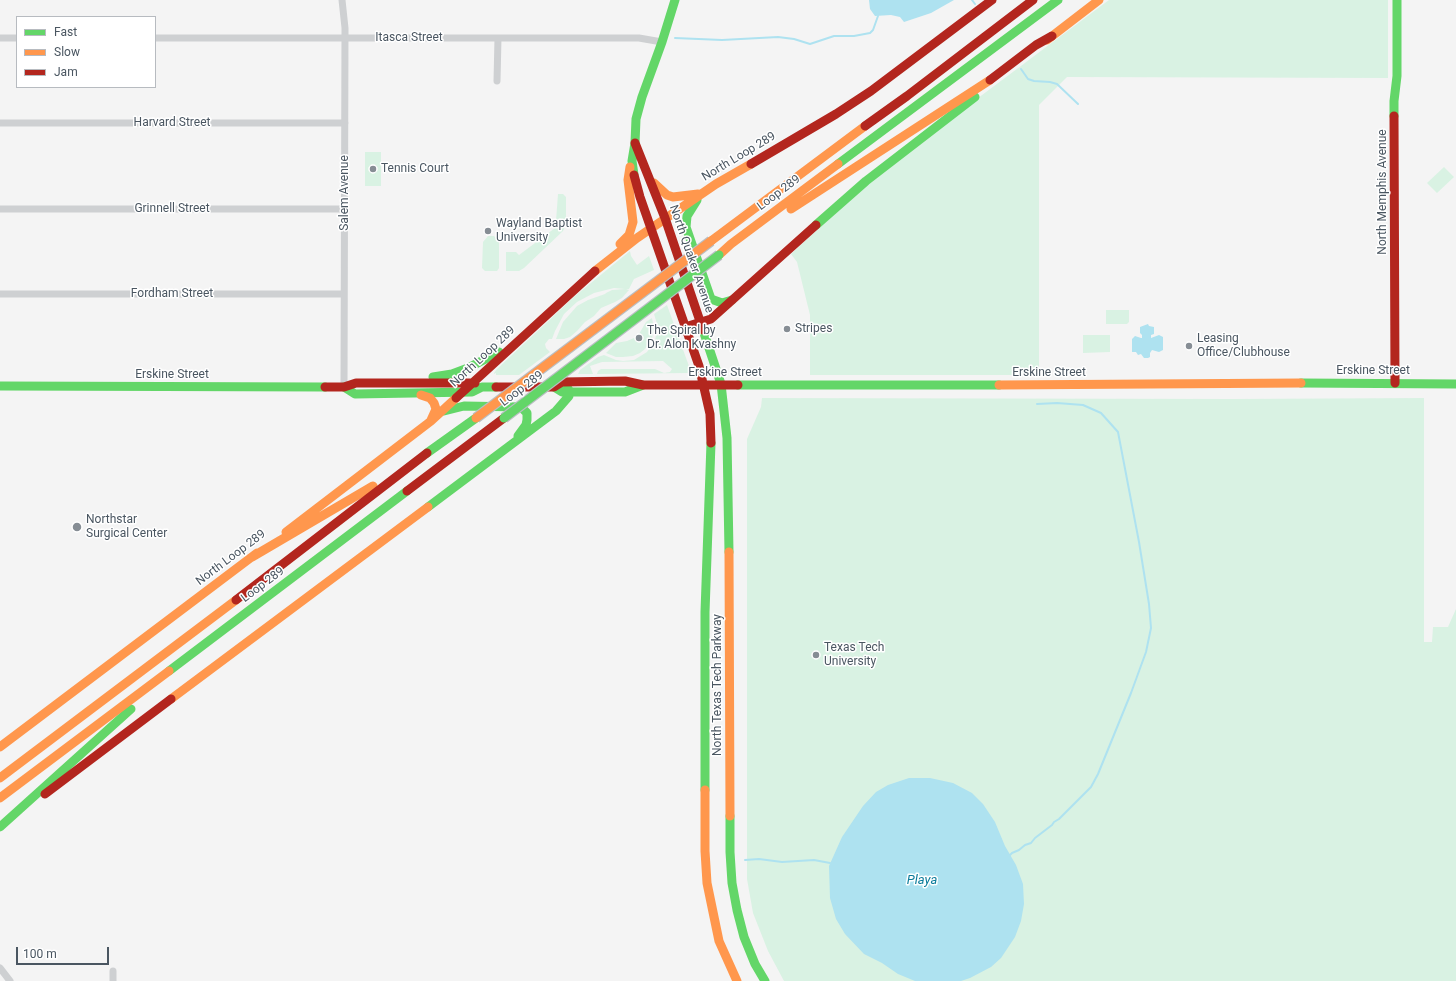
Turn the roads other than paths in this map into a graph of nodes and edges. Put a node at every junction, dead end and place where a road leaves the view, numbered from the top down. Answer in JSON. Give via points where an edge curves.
{"nodes":[{"id":1,"x":342,"y":0,"type":"edge"},
{"id":2,"x":675,"y":0,"type":"edge"},
{"id":3,"x":992,"y":0,"type":"edge"},
{"id":4,"x":1019,"y":0,"type":"edge"},
{"id":5,"x":1033,"y":0,"type":"edge"},
{"id":6,"x":1058,"y":0,"type":"edge"},
{"id":7,"x":1099,"y":0,"type":"edge"},
{"id":8,"x":1397,"y":0,"type":"edge"},
{"id":9,"x":1052,"y":36,"type":"junction"},
{"id":10,"x":0,"y":38,"type":"edge"},
{"id":11,"x":16,"y":38,"type":"edge"},
{"id":12,"x":156,"y":38,"type":"edge"},
{"id":13,"x":498,"y":38,"type":"junction"},
{"id":14,"x":345,"y":39,"type":"junction"},
{"id":15,"x":662,"y":42,"type":"junction"},
{"id":16,"x":497,"y":81,"type":"dead end"},
{"id":17,"x":887,"y":109,"type":"junction"},
{"id":18,"x":0,"y":123,"type":"edge"},
{"id":19,"x":345,"y":123,"type":"junction"},
{"id":20,"x":635,"y":143,"type":"junction"},
{"id":21,"x":632,"y":161,"type":"junction"},
{"id":22,"x":650,"y":179,"type":"junction"},
{"id":23,"x":702,"y":193,"type":"junction"},
{"id":24,"x":0,"y":209,"type":"edge"},
{"id":25,"x":345,"y":209,"type":"junction"},
{"id":26,"x":665,"y":218,"type":"junction"},
{"id":27,"x":651,"y":228,"type":"junction"},
{"id":28,"x":719,"y":255,"type":"junction"},
{"id":29,"x":594,"y":272,"type":"junction"},
{"id":30,"x":0,"y":294,"type":"edge"},
{"id":31,"x":344,"y":294,"type":"junction"},
{"id":32,"x":732,"y":300,"type":"junction"},
{"id":33,"x":700,"y":323,"type":"junction"},
{"id":34,"x":685,"y":327,"type":"junction"},
{"id":35,"x":518,"y":340,"type":"junction"},
{"id":36,"x":473,"y":382,"type":"junction"},
{"id":37,"x":390,"y":383,"type":"junction"},
{"id":38,"x":1395,"y":383,"type":"junction"},
{"id":39,"x":558,"y":384,"type":"junction"},
{"id":40,"x":704,"y":384,"type":"junction"},
{"id":41,"x":721,"y":384,"type":"junction"},
{"id":42,"x":1456,"y":384,"type":"edge"},
{"id":43,"x":643,"y":385,"type":"junction"},
{"id":44,"x":0,"y":386,"type":"edge"},
{"id":45,"x":344,"y":387,"type":"junction"},
{"id":46,"x":482,"y":387,"type":"junction"},
{"id":47,"x":462,"y":392,"type":"junction"},
{"id":48,"x":569,"y":392,"type":"junction"},
{"id":49,"x":418,"y":393,"type":"junction"},
{"id":50,"x":442,"y":412,"type":"junction"},
{"id":51,"x":431,"y":421,"type":"junction"},
{"id":52,"x":510,"y":445,"type":"junction"},
{"id":53,"x":416,"y":461,"type":"junction"},
{"id":54,"x":252,"y":557,"type":"junction"},
{"id":55,"x":231,"y":624,"type":"junction"},
{"id":56,"x":0,"y":746,"type":"edge"},
{"id":57,"x":0,"y":778,"type":"edge"},
{"id":58,"x":0,"y":798,"type":"edge"},
{"id":59,"x":0,"y":828,"type":"edge"},
{"id":60,"x":0,"y":968,"type":"edge"},
{"id":61,"x":113,"y":971,"type":"dead end"},
{"id":62,"x":734,"y":978,"type":"edge"},
{"id":63,"x":10,"y":981,"type":"edge"},
{"id":64,"x":113,"y":981,"type":"edge"},
{"id":65,"x":765,"y":981,"type":"edge"}],
"edges":[{"from":1,"to":14,"type":"street","name":"Salem Avenue"},
{"from":2,"to":15,"type":"main road","name":"North Quaker Avenue"},
{"from":3,"to":23,"type":"main road","name":"North Loop 289","via":[[871,91]]},
{"from":4,"to":17,"type":"main road","via":[[904,92]]},
{"from":5,"to":17,"type":"main road","name":"Loop 289"},
{"from":6,"to":28,"type":"main road","name":"Loop 289"},
{"from":7,"to":9,"type":"main road"},
{"from":8,"to":38,"type":"main road","name":"North Memphis Avenue","via":[[1397,76],[1394,101]]},
{"from":9,"to":28,"type":"main road","via":[[982,86],[732,250]]},
{"from":9,"to":32,"type":"main road","via":[[866,181]]},
{"from":10,"to":11,"type":"street"},
{"from":12,"to":14,"type":"street","name":"Itasca Street"},
{"from":13,"to":14,"type":"street","name":"Itasca Street"},
{"from":13,"to":15,"type":"street","name":"Itasca Street","via":[[639,38]]},
{"from":13,"to":16,"type":"street"},
{"from":14,"to":19,"type":"street","name":"Salem Avenue"},
{"from":15,"to":20,"type":"main road","name":"North Quaker Avenue","via":[[642,96],[636,119]]},
{"from":17,"to":53,"type":"main road","name":"Loop 289","bridge":true},
{"from":18,"to":19,"type":"street","name":"Harvard Street"},
{"from":19,"to":25,"type":"street","name":"Salem Avenue"},
{"from":20,"to":21,"type":"main road","name":"North Quaker Avenue"},
{"from":20,"to":22,"type":"main road","name":"North Quaker Avenue"},
{"from":21,"to":27,"type":"main road","name":"North Quaker Avenue","via":[[636,184]]},
{"from":21,"to":29,"type":"main road","via":[[628,180],[633,217],[631,230],[626,239],[603,258]]},
{"from":22,"to":23,"type":"main road","via":[[663,193],[673,197]]},
{"from":22,"to":26,"type":"main road","name":"North Quaker Avenue"},
{"from":23,"to":26,"type":"main road","name":"North Loop 289"},
{"from":23,"to":32,"type":"main road","via":[[687,216],[686,227],[711,299],[722,303]]},
{"from":24,"to":25,"type":"street","name":"Grinnell Street"},
{"from":25,"to":31,"type":"street","name":"Salem Avenue"},
{"from":26,"to":27,"type":"main road","name":"North Loop 289"},
{"from":26,"to":33,"type":"main road","name":"North Quaker Avenue"},
{"from":27,"to":29,"type":"main road","name":"North Loop 289"},
{"from":27,"to":34,"type":"main road","name":"North Quaker Avenue"},
{"from":28,"to":55,"type":"main road","name":"Loop 289","bridge":true},
{"from":29,"to":35,"type":"main road","name":"North Loop 289"},
{"from":30,"to":31,"type":"street","name":"Fordham Street"},
{"from":31,"to":45,"type":"street","name":"Salem Avenue"},
{"from":32,"to":33,"type":"main road","via":[[711,319]]},
{"from":33,"to":34,"type":"main road"},
{"from":33,"to":41,"type":"main road","name":"North Quaker Avenue"},
{"from":34,"to":40,"type":"main road","name":"North Quaker Avenue"},
{"from":35,"to":36,"type":"main road","name":"North Loop 289"},
{"from":35,"to":37,"type":"main road","via":[[459,372]]},
{"from":36,"to":37,"type":"main road","name":"Erskine Street"},
{"from":36,"to":46,"type":"main road","name":"Erskine Street"},
{"from":36,"to":47,"type":"main road","name":"North Loop 289"},
{"from":37,"to":45,"type":"main road","name":"Erskine Street","via":[[356,383]]},
{"from":38,"to":41,"type":"main road","name":"Erskine Street"},
{"from":38,"to":42,"type":"main road","name":"Erskine Street"},
{"from":39,"to":43,"type":"main road","name":"Erskine Street","via":[[626,381]]},
{"from":39,"to":46,"type":"main road","name":"Erskine Street"},
{"from":39,"to":48,"type":"main road","name":"Erskine Street","via":[[562,392]]},
{"from":40,"to":41,"type":"main road","name":"Erskine Street"},
{"from":40,"to":43,"type":"main road","name":"Erskine Street"},
{"from":40,"to":62,"type":"main road","name":"North Texas Tech Parkway","via":[[712,440],[705,612],[707,883],[719,941]]},
{"from":41,"to":65,"type":"main road","name":"North Texas Tech Parkway","via":[[727,438],[732,883],[744,937]]},
{"from":43,"to":48,"type":"main road","name":"Erskine Street","via":[[625,392]]},
{"from":44,"to":45,"type":"main road","name":"Erskine Street"},
{"from":45,"to":49,"type":"main road","name":"Erskine Street","via":[[355,394]]},
{"from":46,"to":47,"type":"main road","name":"Erskine Street","via":[[472,392]]},
{"from":47,"to":49,"type":"main road","name":"Erskine Street"},
{"from":47,"to":50,"type":"main road","name":"North Loop 289"},
{"from":48,"to":52,"type":"main road","via":[[567,400],[556,411]]},
{"from":49,"to":51,"type":"main road","via":[[430,398],[434,403],[436,409]]},
{"from":50,"to":51,"type":"main road","name":"North Loop 289"},
{"from":50,"to":52,"type":"main road","via":[[464,406],[521,407],[527,413],[526,425]]},
{"from":51,"to":54,"type":"main road","name":"North Loop 289"},
{"from":52,"to":59,"type":"main road"},
{"from":53,"to":54,"type":"main road"},
{"from":53,"to":57,"type":"main road","name":"Loop 289"},
{"from":54,"to":56,"type":"main road","name":"North Loop 289"},
{"from":55,"to":58,"type":"main road","name":"Loop 289"},
{"from":55,"to":59,"type":"main road","via":[[220,641],[131,708]]},
{"from":60,"to":63,"type":"street"},
{"from":61,"to":64,"type":"street"}]}
